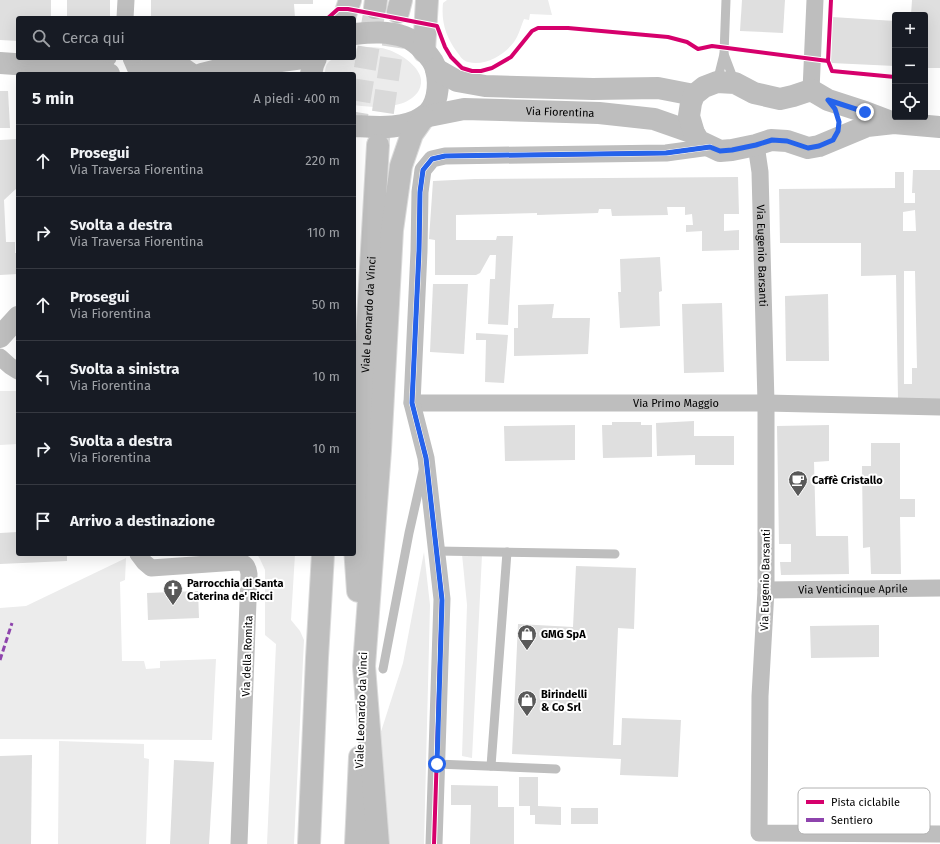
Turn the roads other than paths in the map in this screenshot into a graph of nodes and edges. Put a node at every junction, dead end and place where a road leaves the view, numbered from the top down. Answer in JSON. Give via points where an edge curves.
{"nodes":[{"id":1,"x":126,"y":0,"type":"edge"},
{"id":2,"x":350,"y":0,"type":"edge"},
{"id":3,"x":427,"y":0,"type":"edge"},
{"id":4,"x":726,"y":0,"type":"edge"},
{"id":5,"x":815,"y":0,"type":"edge"},
{"id":6,"x":126,"y":16,"type":"edge"},
{"id":7,"x":345,"y":16,"type":"edge"},
{"id":8,"x":356,"y":34,"type":"edge"},
{"id":9,"x":424,"y":51,"type":"junction"},
{"id":10,"x":724,"y":54,"type":"junction"},
{"id":11,"x":134,"y":60,"type":"edge"},
{"id":12,"x":288,"y":60,"type":"edge"},
{"id":13,"x":315,"y":60,"type":"edge"},
{"id":14,"x":0,"y":63,"type":"edge"},
{"id":15,"x":147,"y":68,"type":"edge"},
{"id":16,"x":98,"y":69,"type":"edge"},
{"id":17,"x":436,"y":69,"type":"junction"},
{"id":18,"x":189,"y":72,"type":"edge"},
{"id":19,"x":210,"y":72,"type":"edge"},
{"id":20,"x":311,"y":72,"type":"edge"},
{"id":21,"x":726,"y":83,"type":"junction"},
{"id":22,"x":694,"y":95,"type":"junction"},
{"id":23,"x":819,"y":95,"type":"junction"},
{"id":24,"x":424,"y":117,"type":"junction"},
{"id":25,"x":894,"y":122,"type":"junction"},
{"id":26,"x":356,"y":126,"type":"edge"},
{"id":27,"x":940,"y":128,"type":"edge"},
{"id":28,"x":702,"y":140,"type":"junction"},
{"id":29,"x":833,"y":140,"type":"junction"},
{"id":30,"x":378,"y":145,"type":"tunnel mouth"},
{"id":31,"x":756,"y":145,"type":"junction"},
{"id":32,"x":16,"y":319,"type":"edge"},
{"id":33,"x":0,"y":337,"type":"edge"},
{"id":34,"x":0,"y":357,"type":"edge"},
{"id":35,"x":16,"y":370,"type":"edge"},
{"id":36,"x":16,"y":372,"type":"edge"},
{"id":37,"x":0,"y":374,"type":"edge"},
{"id":38,"x":412,"y":403,"type":"junction"},
{"id":39,"x":766,"y":403,"type":"junction"},
{"id":40,"x":940,"y":407,"type":"edge"},
{"id":41,"x":426,"y":458,"type":"junction"},
{"id":42,"x":356,"y":529,"type":"edge"},
{"id":43,"x":437,"y":551,"type":"junction"},
{"id":44,"x":356,"y":552,"type":"edge"},
{"id":45,"x":507,"y":552,"type":"junction"},
{"id":46,"x":615,"y":554,"type":"dead end"},
{"id":47,"x":140,"y":556,"type":"edge"},
{"id":48,"x":311,"y":556,"type":"edge"},
{"id":49,"x":323,"y":556,"type":"edge"},
{"id":50,"x":940,"y":588,"type":"edge"},
{"id":51,"x":766,"y":590,"type":"junction"},
{"id":52,"x":317,"y":658,"type":"junction"},
{"id":53,"x":374,"y":667,"type":"junction"},
{"id":54,"x":437,"y":764,"type":"junction"},
{"id":55,"x":491,"y":766,"type":"junction"},
{"id":56,"x":556,"y":769,"type":"dead end"},
{"id":57,"x":798,"y":833,"type":"edge"},
{"id":58,"x":930,"y":834,"type":"edge"},
{"id":59,"x":940,"y":834,"type":"edge"},
{"id":60,"x":240,"y":844,"type":"edge"},
{"id":61,"x":309,"y":844,"type":"edge"},
{"id":62,"x":356,"y":844,"type":"edge"},
{"id":63,"x":378,"y":844,"type":"edge"},
{"id":64,"x":434,"y":844,"type":"edge"}],
"edges":[{"from":1,"to":6,"type":"street"},
{"from":2,"to":7,"type":"main road"},
{"from":3,"to":9,"type":"main road"},
{"from":4,"to":10,"type":"lane"},
{"from":5,"to":23,"type":"street"},
{"from":8,"to":9,"type":"main road","via":[[374,31],[388,33],[407,38]]},
{"from":9,"to":17,"type":"main road"},
{"from":10,"to":21,"type":"lane"},
{"from":10,"to":21,"type":"lane"},
{"from":11,"to":15,"type":"street"},
{"from":12,"to":19,"type":"main road"},
{"from":13,"to":20,"type":"main road"},
{"from":14,"to":16,"type":"main road"},
{"from":15,"to":18,"type":"main road","via":[[171,64]]},
{"from":17,"to":22,"type":"main road","via":[[457,81],[485,86],[658,88]]},
{"from":17,"to":24,"type":"main road","via":[[438,93],[433,106]]},
{"from":21,"to":22,"type":"main road","via":[[704,87]]},
{"from":21,"to":23,"type":"main road","via":[[754,94],[780,99]]},
{"from":22,"to":28,"type":"main road","via":[[689,116]]},
{"from":23,"to":25,"type":"main road","name":"Via Fiorentina"},
{"from":23,"to":29,"type":"main road","via":[[835,109],[839,122]]},
{"from":24,"to":26,"type":"main road","name":"Via Fiorentina","via":[[400,126]]},
{"from":24,"to":28,"type":"main road","name":"Via Fiorentina","via":[[464,109],[600,113],[654,119]]},
{"from":24,"to":53,"type":"main road","via":[[412,134],[401,166],[392,230],[380,442]]},
{"from":25,"to":27,"type":"main road","name":"Via Fiorentina"},
{"from":25,"to":29,"type":"main road","name":"Via Fiorentina","via":[[868,126]]},
{"from":28,"to":31,"type":"main road","name":"Via Fiorentina","via":[[720,151]]},
{"from":28,"to":38,"type":"street","via":[[666,153],[445,156],[432,159],[423,170],[420,192]]},
{"from":29,"to":31,"type":"main road","name":"Via Fiorentina","via":[[808,148],[787,141],[772,140]]},
{"from":30,"to":42,"type":"main road","name":"Viale Leonardo da Vinci"},
{"from":31,"to":39,"type":"street","name":"Via Eugenio Barsanti","via":[[760,172]]},
{"from":32,"to":33,"type":"main road"},
{"from":34,"to":35,"type":"street"},
{"from":36,"to":37,"type":"street"},
{"from":38,"to":39,"type":"street","name":"Via Primo Maggio"},
{"from":38,"to":41,"type":"street"},
{"from":39,"to":40,"type":"street","name":"Via Primo Maggio"},
{"from":39,"to":51,"type":"street","name":"Via Eugenio Barsanti"},
{"from":41,"to":43,"type":"street"},
{"from":41,"to":53,"type":"lane"},
{"from":43,"to":45,"type":"lane"},
{"from":43,"to":54,"type":"street","via":[[442,600]]},
{"from":44,"to":53,"type":"main road","name":"Viale Leonardo da Vinci"},
{"from":45,"to":46,"type":"lane"},
{"from":45,"to":55,"type":"lane"},
{"from":47,"to":60,"type":"street","name":"Via della Romita","via":[[151,568],[237,562],[248,566]]},
{"from":48,"to":52,"type":"main road"},
{"from":49,"to":52,"type":"main road"},
{"from":50,"to":51,"type":"street","name":"Via Venticinque Aprile"},
{"from":51,"to":57,"type":"street","name":"Via Eugenio Barsanti","via":[[760,696],[759,833]]},
{"from":52,"to":61,"type":"main road"},
{"from":53,"to":62,"type":"main road","name":"Viale Leonardo da Vinci"},
{"from":53,"to":63,"type":"main road"},
{"from":54,"to":55,"type":"lane"},
{"from":54,"to":64,"type":"street"},
{"from":55,"to":56,"type":"lane"},
{"from":58,"to":59,"type":"street","name":"Via Eugenio Barsanti"}]}
